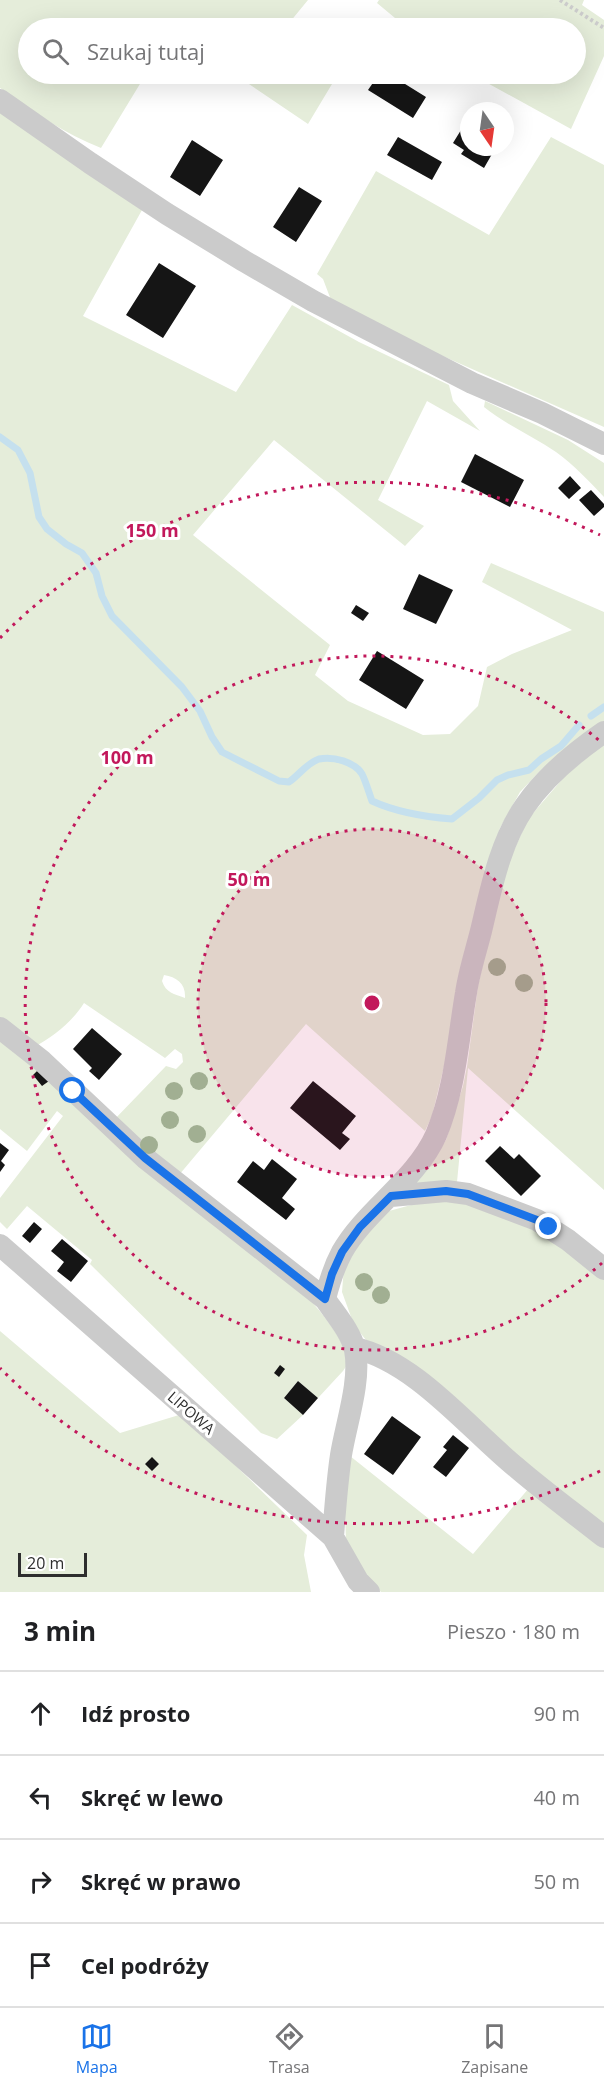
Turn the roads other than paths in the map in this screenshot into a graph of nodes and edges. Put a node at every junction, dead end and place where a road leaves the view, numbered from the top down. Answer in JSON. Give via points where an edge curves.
{"nodes":[{"id":1,"x":0,"y":100,"type":"edge"},
{"id":2,"x":604,"y":444,"type":"edge"},
{"id":3,"x":604,"y":732,"type":"edge"},
{"id":4,"x":0,"y":1028,"type":"edge"},
{"id":5,"x":391,"y":1196,"type":"junction"},
{"id":6,"x":0,"y":1245,"type":"edge"},
{"id":7,"x":604,"y":1269,"type":"edge"},
{"id":8,"x":325,"y":1299,"type":"junction"},
{"id":9,"x":355,"y":1348,"type":"junction"},
{"id":10,"x":333,"y":1537,"type":"junction"},
{"id":11,"x":604,"y":1537,"type":"edge"},
{"id":12,"x":369,"y":1592,"type":"edge"}],
"edges":[{"from":1,"to":2,"type":"street","via":[[158,207],[303,295],[451,373]]},
{"from":3,"to":5,"type":"street","via":[[537,790],[510,833],[493,880],[466,990],[457,1055],[442,1119],[426,1151]]},
{"from":4,"to":8,"type":"street","via":[[42,1061],[145,1158]]},
{"from":5,"to":7,"type":"street","via":[[446,1191],[468,1194],[537,1220]]},
{"from":5,"to":8,"type":"street","via":[[342,1252]]},
{"from":6,"to":10,"type":"street","name":"LIPOWA"},
{"from":8,"to":9,"type":"street"},
{"from":9,"to":10,"type":"street","via":[[356,1367],[341,1455]]},
{"from":9,"to":11,"type":"street","via":[[391,1362],[415,1379],[516,1468]]},
{"from":10,"to":12,"type":"street","name":"LIPOWA","via":[[358,1581]]}]}
